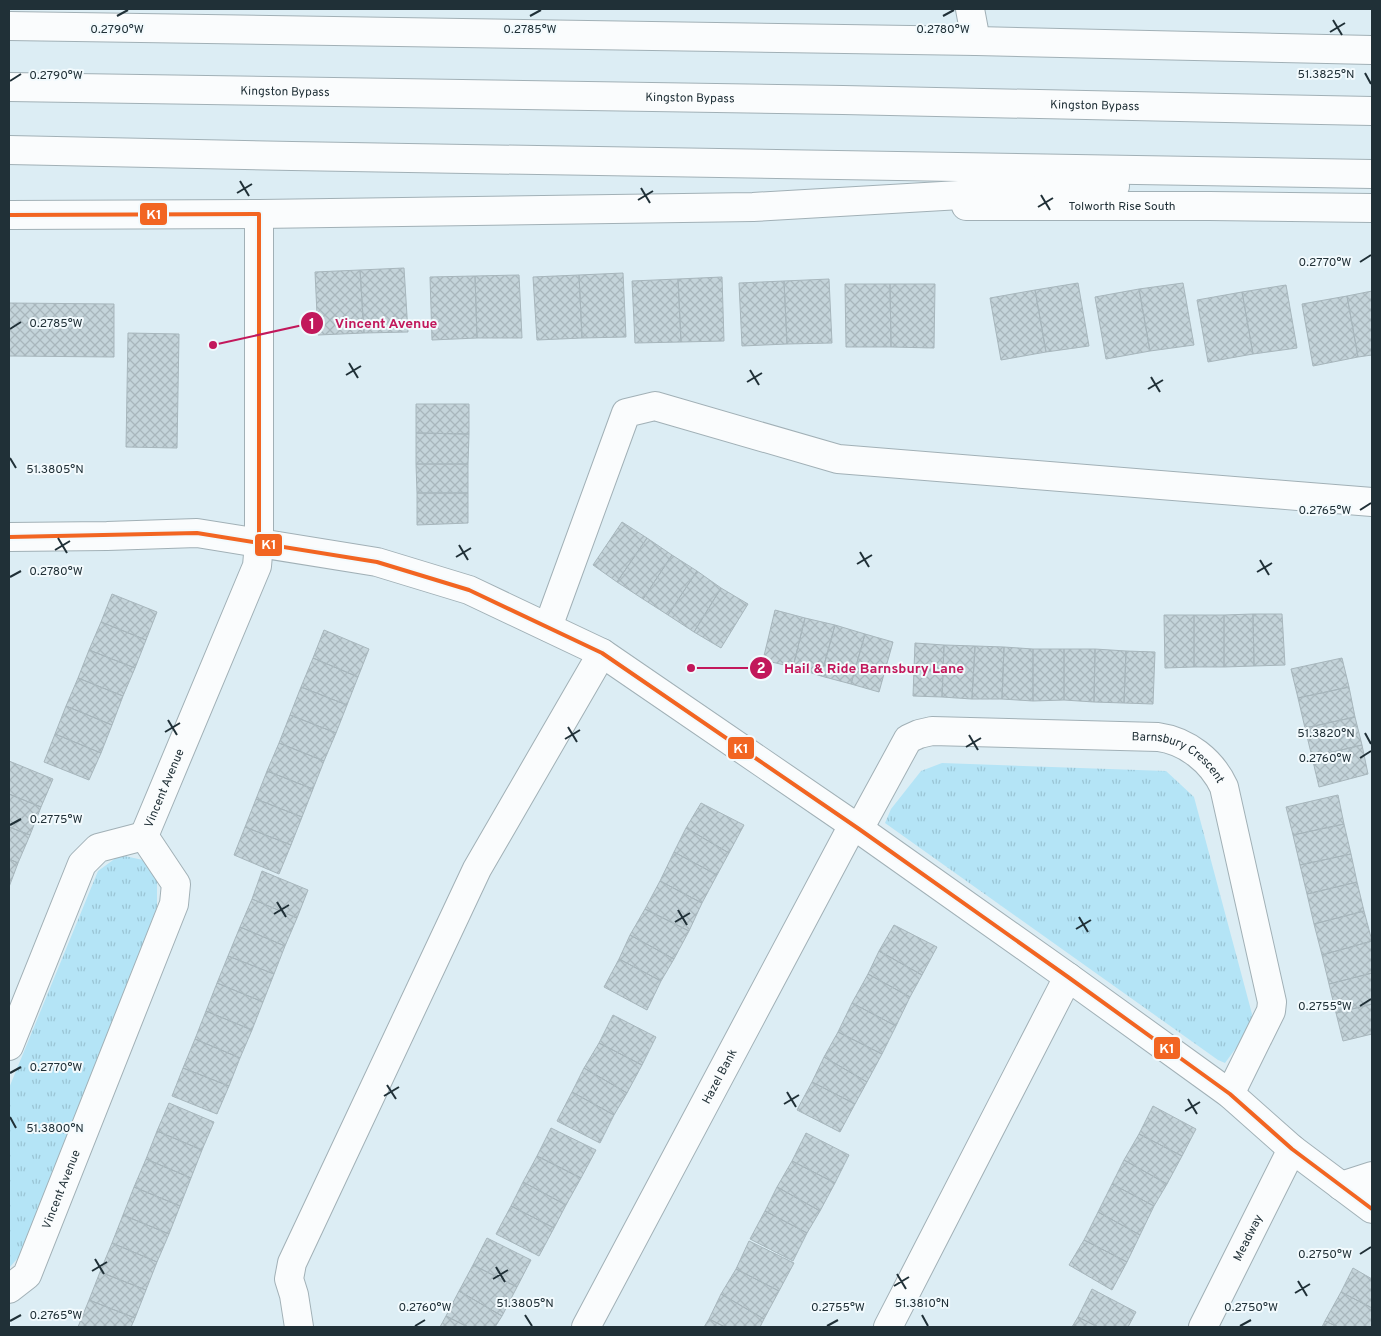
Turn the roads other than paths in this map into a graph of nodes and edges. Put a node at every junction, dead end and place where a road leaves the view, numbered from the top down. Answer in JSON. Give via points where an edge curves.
{"nodes":[{"id":1,"x":970,"y":9,"type":"edge"},
{"id":2,"x":9,"y":26,"type":"edge"},
{"id":3,"x":976,"y":41,"type":"junction"},
{"id":4,"x":1372,"y":50,"type":"edge"},
{"id":5,"x":9,"y":87,"type":"edge"},
{"id":6,"x":1372,"y":111,"type":"edge"},
{"id":7,"x":9,"y":150,"type":"edge"},
{"id":8,"x":1339,"y":173,"type":"junction"},
{"id":9,"x":1372,"y":174,"type":"edge"},
{"id":10,"x":753,"y":207,"type":"junction"},
{"id":11,"x":1372,"y":208,"type":"edge"},
{"id":12,"x":259,"y":214,"type":"junction"},
{"id":13,"x":9,"y":215,"type":"edge"},
{"id":14,"x":1372,"y":502,"type":"edge"},
{"id":15,"x":9,"y":537,"type":"edge"},
{"id":16,"x":259,"y":543,"type":"junction"},
{"id":17,"x":548,"y":627,"type":"junction"},
{"id":18,"x":602,"y":653,"type":"junction"},
{"id":19,"x":856,"y":827,"type":"junction"},
{"id":20,"x":144,"y":836,"type":"junction"},
{"id":21,"x":1068,"y":977,"type":"junction"},
{"id":22,"x":9,"y":1046,"type":"edge"},
{"id":23,"x":1230,"y":1094,"type":"junction"},
{"id":24,"x":1292,"y":1149,"type":"junction"},
{"id":25,"x":1372,"y":1176,"type":"edge"},
{"id":26,"x":1341,"y":1186,"type":"junction"},
{"id":27,"x":1372,"y":1209,"type":"edge"},
{"id":28,"x":9,"y":1289,"type":"edge"},
{"id":29,"x":299,"y":1327,"type":"edge"},
{"id":30,"x":586,"y":1327,"type":"edge"},
{"id":31,"x":888,"y":1327,"type":"edge"},
{"id":32,"x":1204,"y":1327,"type":"edge"}],
"edges":[{"from":1,"to":3,"type":"main road"},
{"from":2,"to":3,"type":"main road"},
{"from":3,"to":4,"type":"main road"},
{"from":5,"to":6,"type":"main road","name":"Kingston Bypass"},
{"from":7,"to":8,"type":"main road"},
{"from":8,"to":9,"type":"main road"},
{"from":8,"to":10,"type":"main road"},
{"from":10,"to":11,"type":"main road","name":"Tolworth Rise South"},
{"from":10,"to":12,"type":"main road"},
{"from":12,"to":13,"type":"main road"},
{"from":12,"to":16,"type":"main road","name":"Vincent Avenue"},
{"from":14,"to":17,"type":"main road","via":[[838,459],[655,406],[626,413]]},
{"from":15,"to":16,"type":"main road","via":[[197,533]]},
{"from":16,"to":17,"type":"main road","via":[[377,562],[469,590]]},
{"from":16,"to":20,"type":"main road","name":"Vincent Avenue","via":[[257,566]]},
{"from":17,"to":18,"type":"main road"},
{"from":18,"to":19,"type":"main road"},
{"from":18,"to":29,"type":"main road","via":[[477,869],[292,1263],[289,1279]]},
{"from":19,"to":21,"type":"main road"},
{"from":19,"to":23,"type":"main road","name":"Barnsbury Crescent","via":[[908,739],[932,731],[1158,737],[1178,741],[1195,752],[1210,765],[1224,787],[1272,1002],[1271,1011]]},
{"from":19,"to":30,"type":"main road","name":"Hazel Bank"},
{"from":20,"to":22,"type":"main road","name":"Vincent Avenue","via":[[98,848],[82,864]]},
{"from":20,"to":28,"type":"main road","name":"Vincent Avenue","via":[[176,884],[174,904],[26,1275]]},
{"from":21,"to":23,"type":"main road"},
{"from":21,"to":31,"type":"main road"},
{"from":23,"to":24,"type":"main road"},
{"from":24,"to":26,"type":"main road"},
{"from":24,"to":32,"type":"main road","name":"Meadway"},
{"from":25,"to":26,"type":"main road"},
{"from":26,"to":27,"type":"main road"}]}
